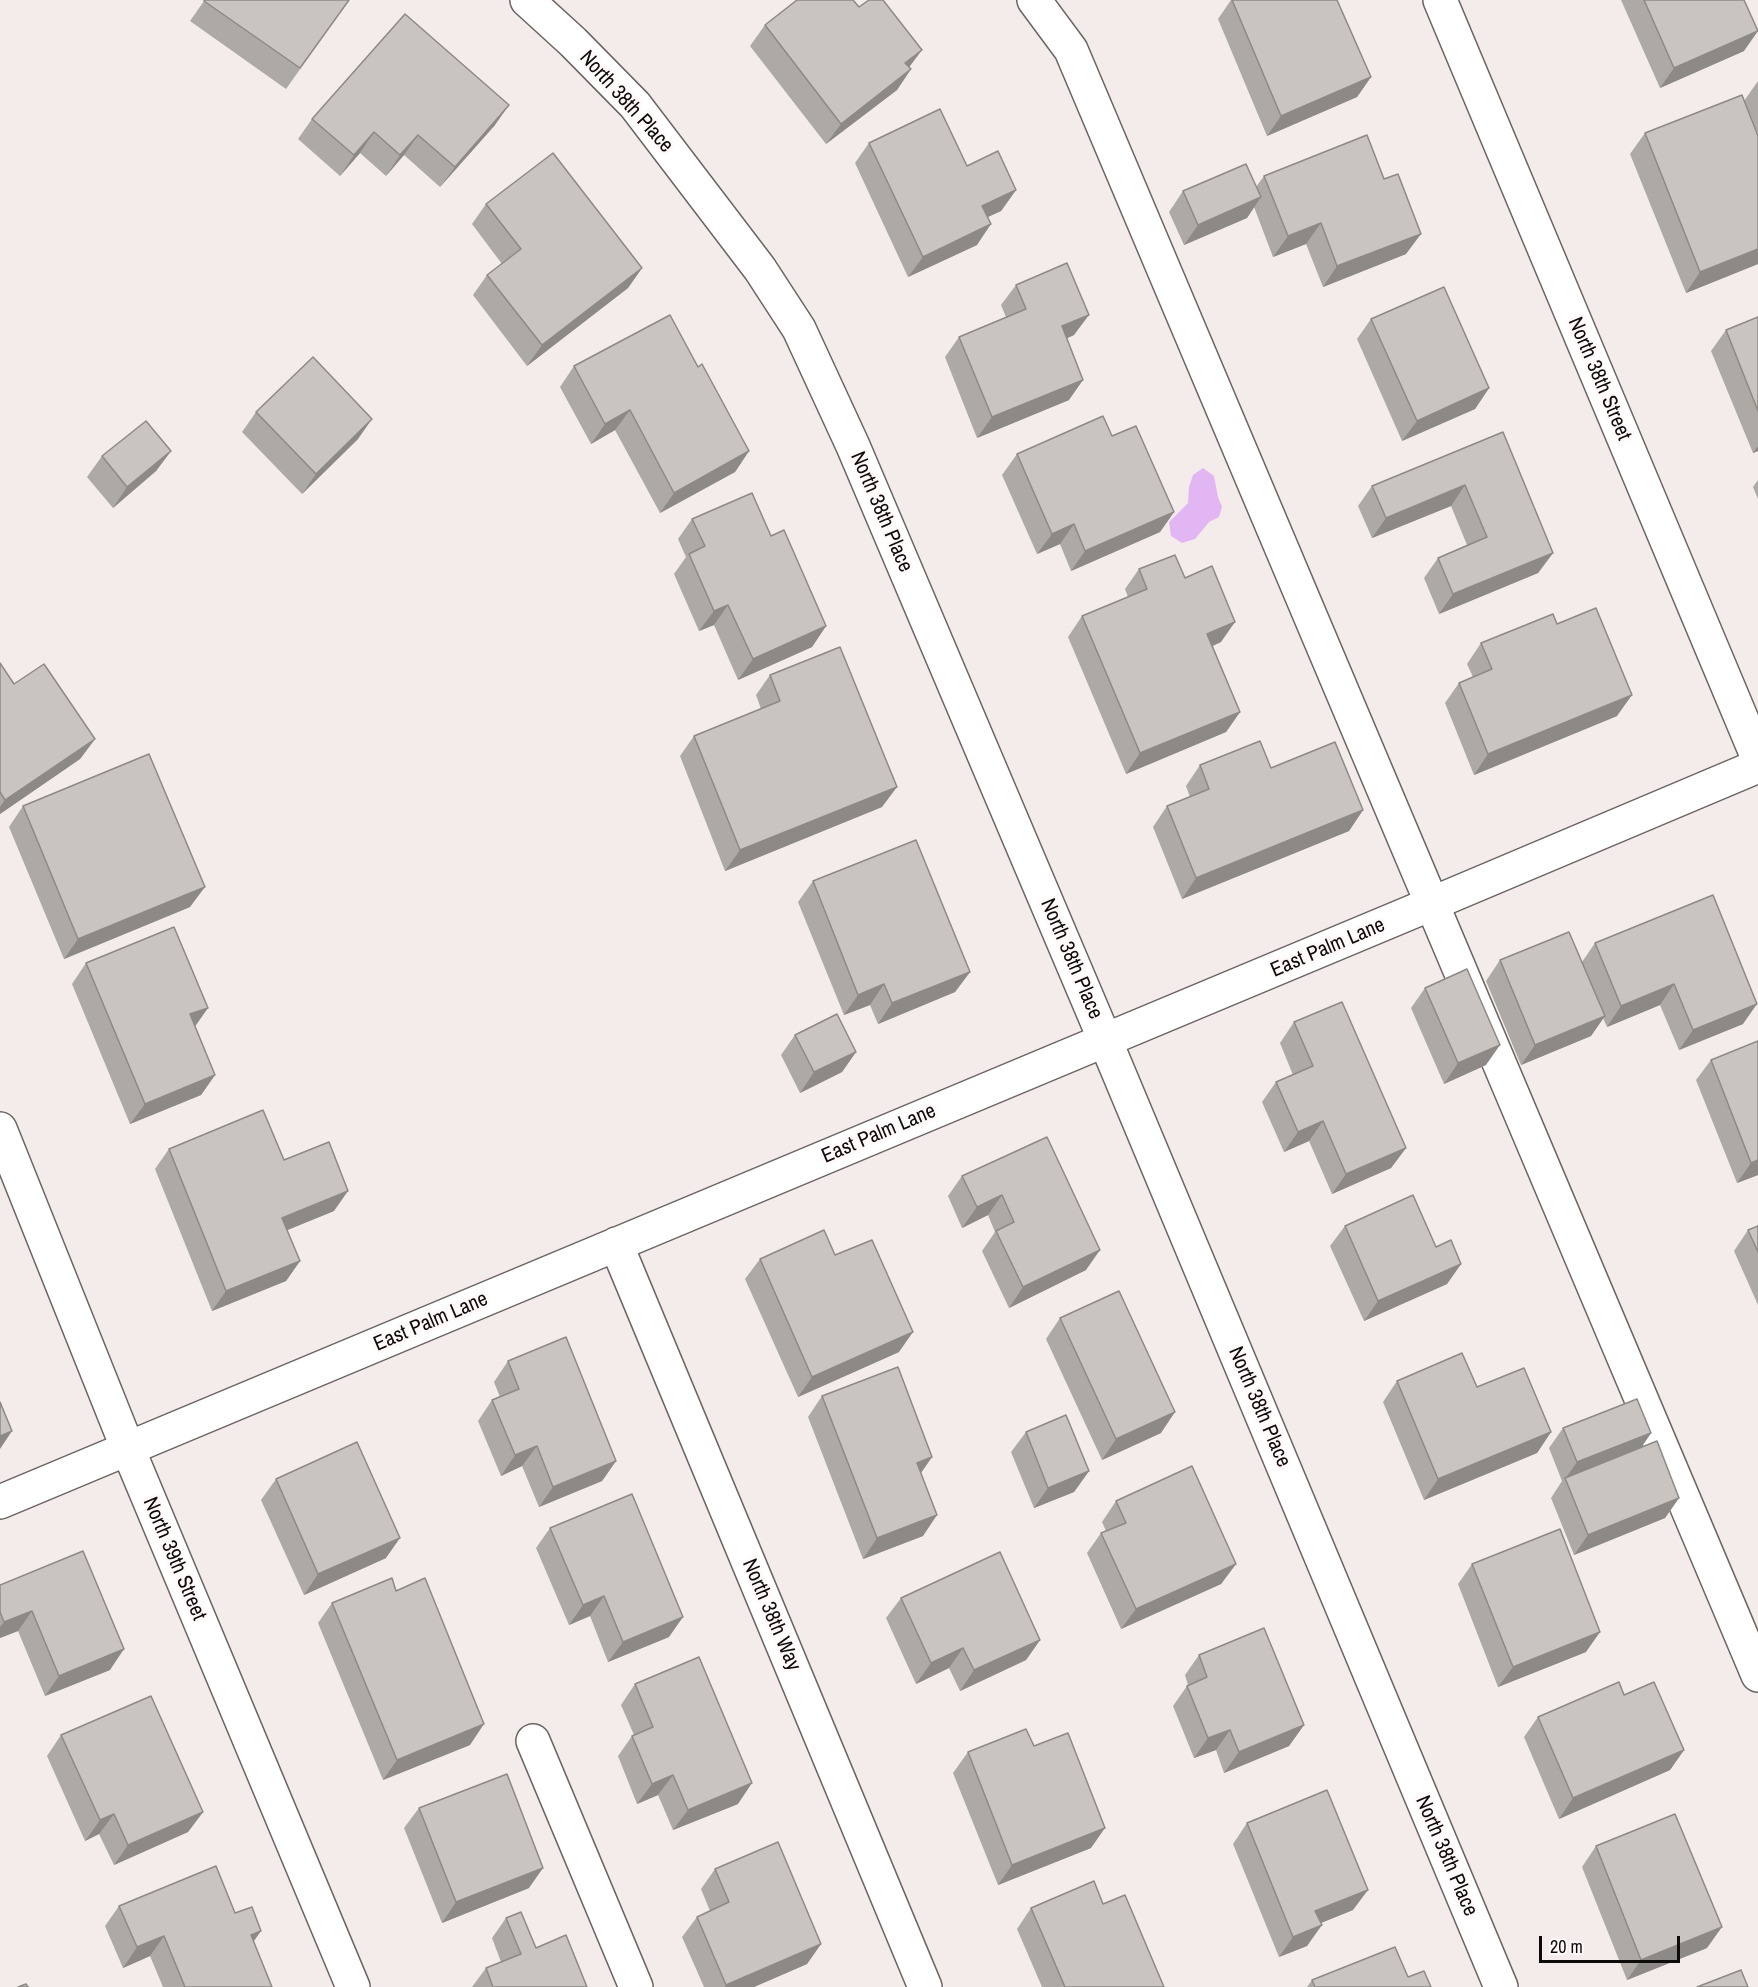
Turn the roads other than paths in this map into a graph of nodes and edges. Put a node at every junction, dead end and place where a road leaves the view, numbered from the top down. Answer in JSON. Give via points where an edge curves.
{"nodes":[{"id":1,"x":527,"y":0,"type":"edge"},
{"id":2,"x":1034,"y":0,"type":"edge"},
{"id":3,"x":1440,"y":0,"type":"edge"},
{"id":4,"x":1758,"y":758,"type":"edge"},
{"id":5,"x":1758,"y":766,"type":"edge"},
{"id":6,"x":1431,"y":904,"type":"junction"},
{"id":7,"x":1105,"y":1040,"type":"junction"},
{"id":8,"x":0,"y":1129,"type":"edge"},
{"id":9,"x":616,"y":1244,"type":"junction"},
{"id":10,"x":128,"y":1449,"type":"junction"},
{"id":11,"x":0,"y":1502,"type":"edge"},
{"id":12,"x":1758,"y":1675,"type":"edge"},
{"id":13,"x":533,"y":1741,"type":"dead end"},
{"id":14,"x":353,"y":1987,"type":"edge"},
{"id":15,"x":636,"y":1987,"type":"edge"},
{"id":16,"x":925,"y":1987,"type":"edge"},
{"id":17,"x":1502,"y":1987,"type":"edge"}],
"edges":[{"from":1,"to":7,"type":"street","name":"North 38th Place","via":[[635,105],[760,269],[799,329],[853,446]]},
{"from":2,"to":6,"type":"street","via":[[1071,50]]},
{"from":3,"to":4,"type":"street","name":"North 38th Street"},
{"from":5,"to":6,"type":"street","name":"East Palm Lane"},
{"from":6,"to":7,"type":"street","name":"East Palm Lane"},
{"from":6,"to":12,"type":"street"},
{"from":7,"to":9,"type":"street","name":"East Palm Lane"},
{"from":7,"to":17,"type":"street","name":"North 38th Place"},
{"from":8,"to":10,"type":"street","name":"North 39th Street"},
{"from":9,"to":10,"type":"street","name":"East Palm Lane"},
{"from":9,"to":16,"type":"street","name":"North 38th Way"},
{"from":10,"to":11,"type":"street","name":"East Palm Lane"},
{"from":10,"to":14,"type":"street","name":"North 39th Street"},
{"from":13,"to":15,"type":"street"}]}
